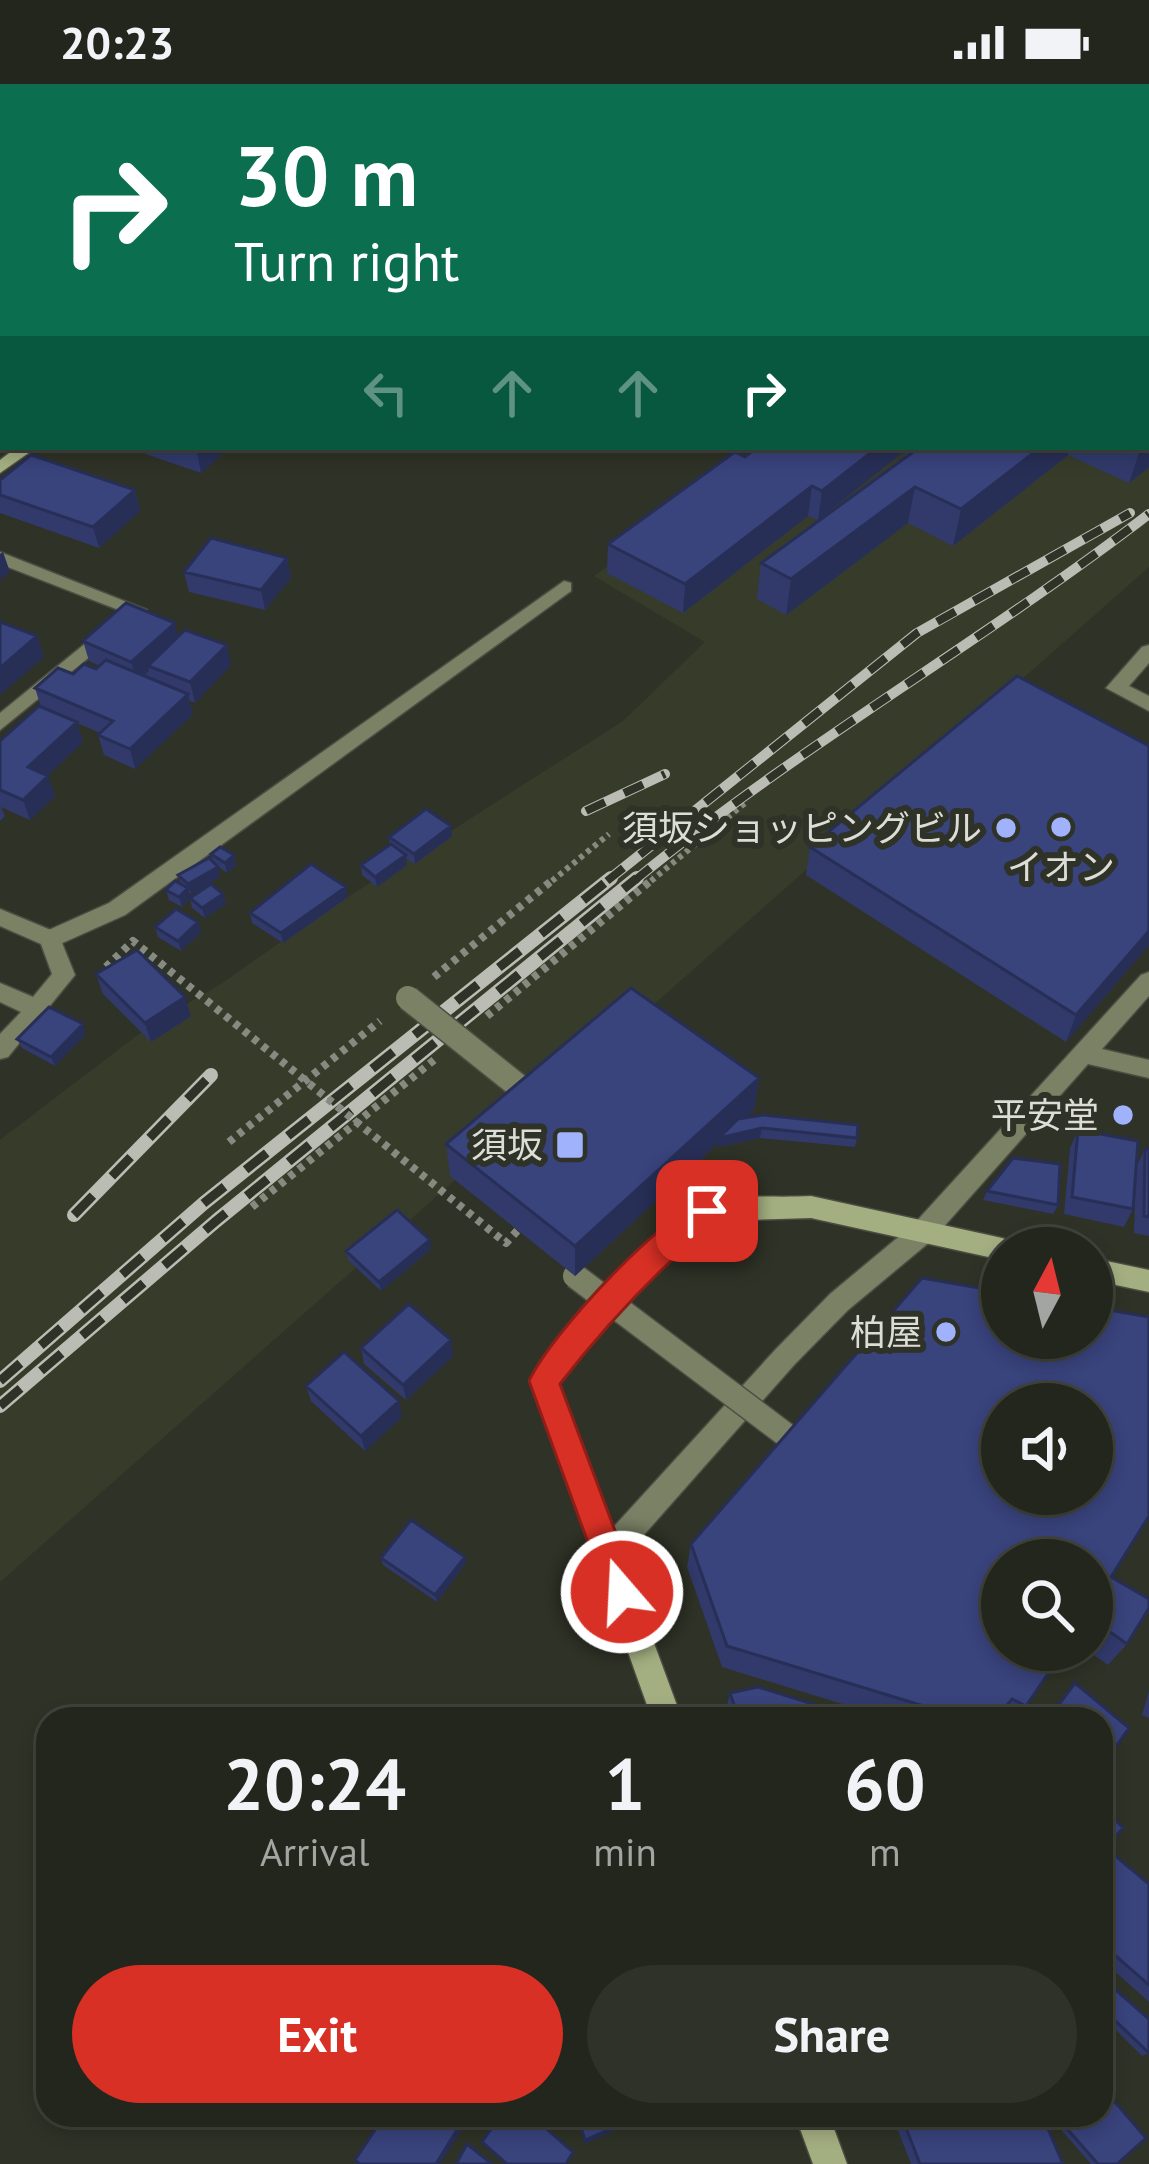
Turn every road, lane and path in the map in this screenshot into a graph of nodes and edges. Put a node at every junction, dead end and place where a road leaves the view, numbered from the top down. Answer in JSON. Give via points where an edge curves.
{"nodes":[{"id":1,"x":0,"y":558,"type":"edge"},
{"id":2,"x":564,"y":587,"type":"dead end"},
{"id":3,"x":1149,"y":651,"type":"edge"},
{"id":4,"x":1149,"y":704,"type":"edge"},
{"id":5,"x":0,"y":723,"type":"edge"},
{"id":6,"x":745,"y":803,"type":"dead end"},
{"id":7,"x":609,"y":834,"type":"dead end"},
{"id":8,"x":0,"y":917,"type":"edge"},
{"id":9,"x":50,"y":938,"type":"junction"},
{"id":10,"x":460,"y":955,"type":"dead end"},
{"id":11,"x":106,"y":967,"type":"edge"},
{"id":12,"x":1149,"y":981,"type":"edge"},
{"id":13,"x":520,"y":988,"type":"dead end"},
{"id":14,"x":0,"y":992,"type":"edge"},
{"id":15,"x":408,"y":998,"type":"dead end"},
{"id":16,"x":37,"y":1009,"type":"junction"},
{"id":17,"x":357,"y":1040,"type":"dead end"},
{"id":18,"x":0,"y":1050,"type":"edge"},
{"id":19,"x":1081,"y":1053,"type":"junction"},
{"id":20,"x":1149,"y":1069,"type":"edge"},
{"id":21,"x":408,"y":1081,"type":"dead end"},
{"id":22,"x":537,"y":1101,"type":"edge"},
{"id":23,"x":230,"y":1142,"type":"dead end"},
{"id":24,"x":252,"y":1207,"type":"dead end"},
{"id":25,"x":518,"y":1230,"type":"edge"},
{"id":26,"x":923,"y":1232,"type":"junction"},
{"id":27,"x":981,"y":1244,"type":"edge"},
{"id":28,"x":1113,"y":1273,"type":"edge"},
{"id":29,"x":575,"y":1276,"type":"edge"},
{"id":30,"x":1149,"y":1281,"type":"edge"},
{"id":31,"x":794,"y":1441,"type":"edge"},
{"id":32,"x":609,"y":1553,"type":"junction"},
{"id":33,"x":663,"y":1707,"type":"edge"},
{"id":34,"x":816,"y":2127,"type":"edge"},
{"id":35,"x":830,"y":2164,"type":"edge"}],
"edges":[{"from":1,"to":5,"type":"street","via":[[138,610]]},
{"from":2,"to":9,"type":"street","via":[[117,909]]},
{"from":3,"to":4,"type":"street","via":[[1115,688]]},
{"from":6,"to":13,"type":"path"},
{"from":7,"to":10,"type":"path"},
{"from":8,"to":9,"type":"street"},
{"from":9,"to":16,"type":"street","via":[[64,976]]},
{"from":11,"to":25,"type":"path","bridge":true,"via":[[133,940],[506,1243]]},
{"from":12,"to":19,"type":"street"},
{"from":14,"to":16,"type":"street"},
{"from":15,"to":22,"type":"street","bridge":true},
{"from":16,"to":18,"type":"street"},
{"from":17,"to":23,"type":"path"},
{"from":19,"to":20,"type":"street"},
{"from":19,"to":26,"type":"street"},
{"from":21,"to":24,"type":"path"},
{"from":26,"to":27,"type":"street"},
{"from":26,"to":32,"type":"street","via":[[785,1357]]},
{"from":26,"to":32,"type":"street","via":[[811,1207],[707,1211],[646,1262],[544,1381]]},
{"from":28,"to":30,"type":"street"},
{"from":29,"to":31,"type":"street","bridge":true},
{"from":32,"to":33,"type":"street"},
{"from":34,"to":35,"type":"street"}]}
